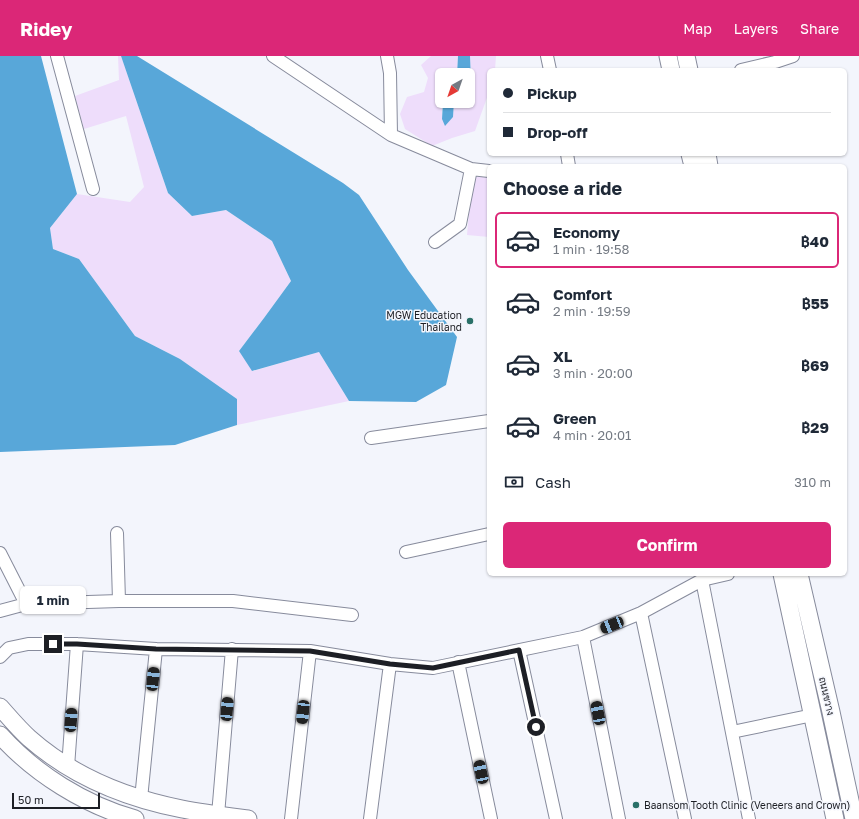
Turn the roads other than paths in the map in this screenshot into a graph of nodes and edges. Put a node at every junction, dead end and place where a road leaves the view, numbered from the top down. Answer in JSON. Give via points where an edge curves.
{"nodes":[{"id":1,"x":57,"y":56,"type":"edge"},
{"id":2,"x":273,"y":56,"type":"edge"},
{"id":3,"x":386,"y":56,"type":"edge"},
{"id":4,"x":547,"y":56,"type":"edge"},
{"id":5,"x":668,"y":56,"type":"edge"},
{"id":6,"x":686,"y":56,"type":"edge"},
{"id":7,"x":793,"y":56,"type":"edge"},
{"id":8,"x":550,"y":68,"type":"edge"},
{"id":9,"x":671,"y":68,"type":"edge"},
{"id":10,"x":689,"y":68,"type":"edge"},
{"id":11,"x":750,"y":68,"type":"edge"},
{"id":12,"x":391,"y":135,"type":"junction"},
{"id":13,"x":471,"y":169,"type":"junction"},
{"id":14,"x":487,"y":171,"type":"edge"},
{"id":15,"x":93,"y":189,"type":"dead end"},
{"id":16,"x":435,"y":242,"type":"dead end"},
{"id":17,"x":487,"y":421,"type":"edge"},
{"id":18,"x":371,"y":438,"type":"dead end"},
{"id":19,"x":117,"y":533,"type":"dead end"},
{"id":20,"x":487,"y":534,"type":"edge"},
{"id":21,"x":406,"y":552,"type":"dead end"},
{"id":22,"x":0,"y":553,"type":"edge"},
{"id":23,"x":719,"y":576,"type":"edge"},
{"id":24,"x":782,"y":576,"type":"edge"},
{"id":25,"x":799,"y":576,"type":"edge"},
{"id":26,"x":702,"y":580,"type":"junction"},
{"id":27,"x":119,"y":601,"type":"junction"},
{"id":28,"x":26,"y":604,"type":"junction"},
{"id":29,"x":0,"y":611,"type":"edge"},
{"id":30,"x":641,"y":613,"type":"junction"},
{"id":31,"x":352,"y":615,"type":"dead end"},
{"id":32,"x":583,"y":637,"type":"junction"},
{"id":33,"x":77,"y":644,"type":"junction"},
{"id":34,"x":156,"y":649,"type":"junction"},
{"id":35,"x":232,"y":649,"type":"junction"},
{"id":36,"x":519,"y":650,"type":"junction"},
{"id":37,"x":310,"y":651,"type":"junction"},
{"id":38,"x":0,"y":657,"type":"edge"},
{"id":39,"x":458,"y":662,"type":"junction"},
{"id":40,"x":390,"y":664,"type":"junction"},
{"id":41,"x":0,"y":706,"type":"edge"},
{"id":42,"x":813,"y":716,"type":"junction"},
{"id":43,"x":732,"y":732,"type":"junction"},
{"id":44,"x":0,"y":735,"type":"edge"},
{"id":45,"x":68,"y":766,"type":"junction"},
{"id":46,"x":141,"y":799,"type":"junction"},
{"id":47,"x":218,"y":815,"type":"junction"},
{"id":48,"x":835,"y":818,"type":"edge"},
{"id":49,"x":136,"y":819,"type":"edge"},
{"id":50,"x":248,"y":819,"type":"edge"},
{"id":51,"x":291,"y":819,"type":"edge"},
{"id":52,"x":370,"y":819,"type":"edge"},
{"id":53,"x":491,"y":819,"type":"edge"},
{"id":54,"x":556,"y":819,"type":"edge"},
{"id":55,"x":619,"y":819,"type":"edge"},
{"id":56,"x":684,"y":819,"type":"edge"},
{"id":57,"x":749,"y":819,"type":"edge"},
{"id":58,"x":854,"y":819,"type":"edge"}],
"edges":[{"from":1,"to":15,"type":"street"},
{"from":2,"to":12,"type":"street"},
{"from":3,"to":12,"type":"street","via":[[390,73]]},
{"from":4,"to":8,"type":"street"},
{"from":5,"to":9,"type":"main road"},
{"from":6,"to":10,"type":"main road"},
{"from":7,"to":11,"type":"street"},
{"from":12,"to":13,"type":"street"},
{"from":13,"to":14,"type":"street"},
{"from":13,"to":16,"type":"street","via":[[460,224]]},
{"from":17,"to":18,"type":"street"},
{"from":19,"to":27,"type":"street"},
{"from":20,"to":21,"type":"street"},
{"from":22,"to":28,"type":"street"},
{"from":23,"to":26,"type":"street"},
{"from":24,"to":42,"type":"main road","name":"ถนนขวาง"},
{"from":25,"to":58,"type":"main road","name":"ถนนขวาง"},
{"from":26,"to":30,"type":"street"},
{"from":26,"to":43,"type":"street"},
{"from":27,"to":28,"type":"street"},
{"from":27,"to":31,"type":"street","via":[[233,601]]},
{"from":28,"to":29,"type":"street"},
{"from":30,"to":32,"type":"street"},
{"from":30,"to":56,"type":"street"},
{"from":32,"to":36,"type":"street"},
{"from":32,"to":55,"type":"street"},
{"from":33,"to":34,"type":"street"},
{"from":33,"to":38,"type":"street","via":[[23,644],[9,648]]},
{"from":33,"to":45,"type":"street"},
{"from":34,"to":35,"type":"street"},
{"from":34,"to":46,"type":"street"},
{"from":35,"to":37,"type":"street"},
{"from":35,"to":47,"type":"street"},
{"from":36,"to":39,"type":"street"},
{"from":36,"to":54,"type":"street"},
{"from":37,"to":40,"type":"street"},
{"from":37,"to":51,"type":"street"},
{"from":39,"to":40,"type":"street","via":[[433,668]]},
{"from":39,"to":53,"type":"street"},
{"from":40,"to":52,"type":"street"},
{"from":41,"to":45,"type":"main road","via":[[28,737]]},
{"from":42,"to":43,"type":"street"},
{"from":42,"to":48,"type":"main road","name":"ถนนขวาง"},
{"from":43,"to":57,"type":"street"},
{"from":44,"to":49,"type":"main road","via":[[58,784],[100,806]]},
{"from":45,"to":46,"type":"main road","via":[[107,787]]},
{"from":46,"to":47,"type":"main road"},
{"from":47,"to":50,"type":"main road"}]}
